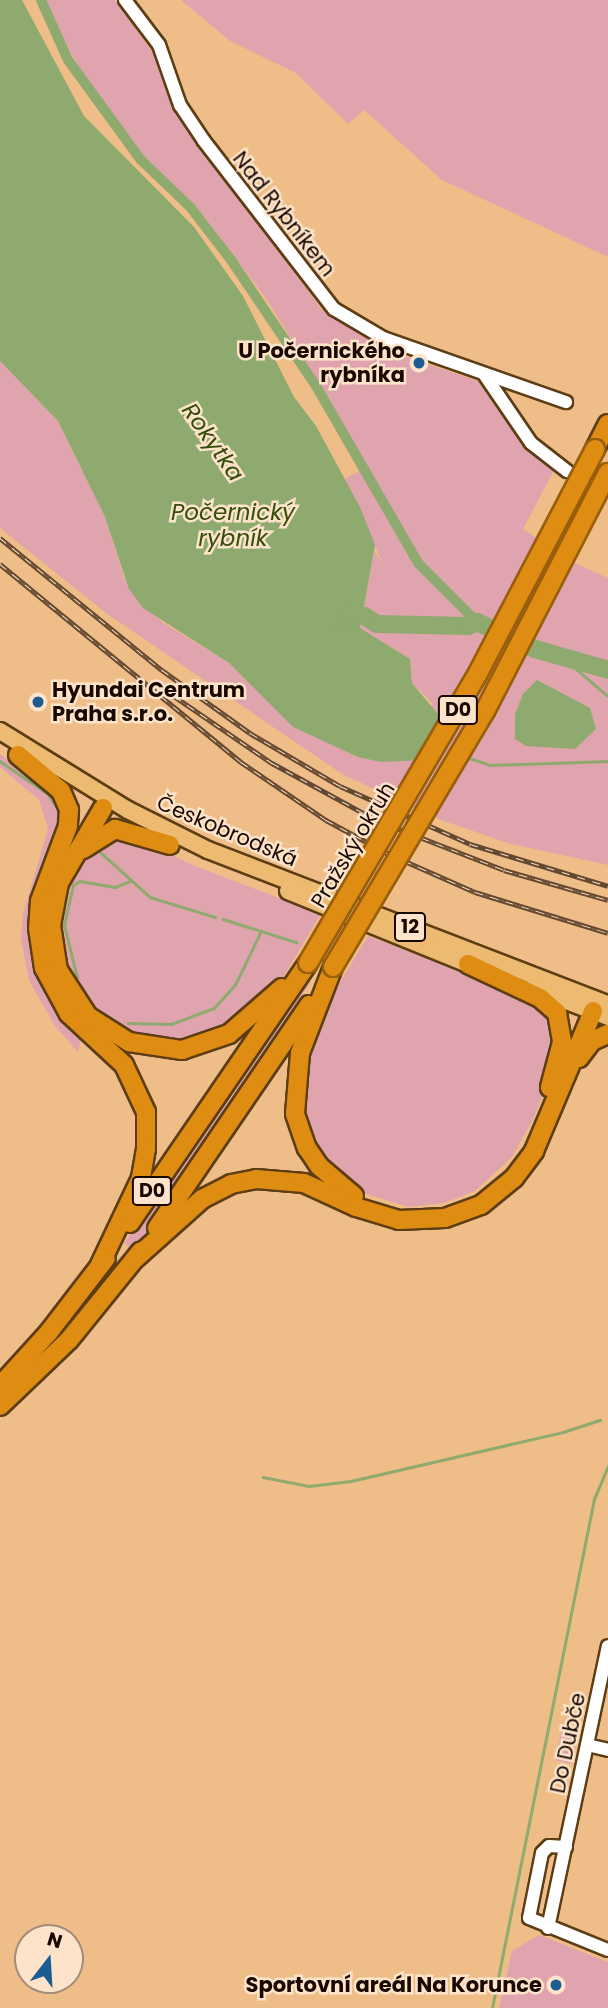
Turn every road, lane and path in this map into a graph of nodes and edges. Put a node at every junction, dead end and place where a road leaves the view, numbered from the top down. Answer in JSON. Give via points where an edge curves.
{"nodes":[{"id":1,"x":125,"y":0,"type":"edge"},
{"id":2,"x":484,"y":374,"type":"junction"},
{"id":3,"x":566,"y":402,"type":"dead end"},
{"id":4,"x":608,"y":424,"type":"edge"},
{"id":5,"x":567,"y":471,"type":"dead end"},
{"id":6,"x":608,"y":473,"type":"edge"},
{"id":7,"x":0,"y":731,"type":"edge"},
{"id":8,"x":0,"y":743,"type":"edge"},
{"id":9,"x":18,"y":755,"type":"junction"},
{"id":10,"x":100,"y":800,"type":"junction"},
{"id":11,"x":170,"y":845,"type":"junction"},
{"id":12,"x":59,"y":883,"type":"junction"},
{"id":13,"x":42,"y":894,"type":"junction"},
{"id":14,"x":468,"y":964,"type":"junction"},
{"id":15,"x":303,"y":969,"type":"junction"},
{"id":16,"x":325,"y":985,"type":"junction"},
{"id":17,"x":596,"y":1006,"type":"edge"},
{"id":18,"x":608,"y":1034,"type":"edge"},
{"id":19,"x":559,"y":1094,"type":"junction"},
{"id":20,"x":533,"y":1136,"type":"junction"},
{"id":21,"x":136,"y":1258,"type":"junction"},
{"id":22,"x":99,"y":1266,"type":"junction"},
{"id":23,"x":0,"y":1387,"type":"edge"},
{"id":24,"x":0,"y":1405,"type":"edge"},
{"id":25,"x":608,"y":1646,"type":"edge"},
{"id":26,"x":602,"y":1706,"type":"edge"},
{"id":27,"x":587,"y":1745,"type":"junction"},
{"id":28,"x":608,"y":1750,"type":"edge"},
{"id":29,"x":566,"y":1847,"type":"junction"},
{"id":30,"x":548,"y":1928,"type":"junction"},
{"id":31,"x":608,"y":1950,"type":"edge"}],
"edges":[{"from":1,"to":2,"type":"street","name":"Nad Rybníkem","via":[[159,45],[180,105],[204,141],[334,309],[383,338]]},
{"from":2,"to":3,"type":"street","name":"Nad Rybníkem"},
{"from":2,"to":5,"type":"street","via":[[531,443]]},
{"from":4,"to":15,"type":"highway","name":"Pražský okruh","number":"D0","bridge":true,"via":[[471,686]]},
{"from":6,"to":16,"type":"highway","number":"D0","bridge":true,"via":[[478,722]]},
{"from":7,"to":10,"type":"main road","name":"Českobrodská","number":"12"},
{"from":8,"to":9,"type":"main road","name":"Českobrodská","number":"12"},
{"from":9,"to":10,"type":"main road","name":"Českobrodská","number":"12"},
{"from":9,"to":13,"type":"highway","via":[[61,791],[69,810],[66,831]]},
{"from":10,"to":11,"type":"main road","name":"Českobrodská","number":"12"},
{"from":10,"to":12,"type":"highway"},
{"from":10,"to":13,"type":"highway"},
{"from":10,"to":17,"type":"main road","name":"Českobrodská","number":"12","via":[[208,850]]},
{"from":11,"to":12,"type":"highway","via":[[128,830],[108,831],[84,848]]},
{"from":11,"to":14,"type":"main road","name":"Českobrodská"},
{"from":12,"to":15,"type":"highway","via":[[51,934],[61,978],[88,1016],[130,1042],[169,1050],[219,1039],[246,1023]]},
{"from":13,"to":22,"type":"highway","via":[[38,941],[48,980],[69,1014],[124,1065],[146,1112],[141,1178]]},
{"from":14,"to":17,"type":"main road","name":"Českobrodská"},
{"from":14,"to":20,"type":"highway","via":[[540,998],[560,1019],[560,1057]]},
{"from":15,"to":22,"type":"highway","name":"Pražský okruh","number":"D0"},
{"from":16,"to":20,"type":"highway","via":[[298,1063],[295,1114],[312,1156],[348,1193],[398,1212],[447,1209],[495,1184]]},
{"from":16,"to":21,"type":"highway","number":"D0"},
{"from":17,"to":19,"type":"highway"},
{"from":17,"to":20,"type":"highway"},
{"from":18,"to":19,"type":"highway","via":[[584,1050]]},
{"from":19,"to":21,"type":"highway","via":[[524,1166],[498,1194],[464,1213],[428,1221],[398,1220],[356,1208],[304,1183],[256,1179],[221,1188],[202,1199]]},
{"from":21,"to":24,"type":"highway","via":[[69,1340]]},
{"from":22,"to":23,"type":"highway"},
{"from":25,"to":26,"type":"street","name":"Do Dubče"},
{"from":26,"to":27,"type":"street","name":"Do Dubče"},
{"from":27,"to":28,"type":"street"},
{"from":27,"to":29,"type":"street","name":"Do Dubče"},
{"from":29,"to":30,"type":"street","name":"Do Dubče"},
{"from":29,"to":30,"type":"street","via":[[545,1847],[534,1888],[528,1918]]},
{"from":30,"to":31,"type":"street"}]}
